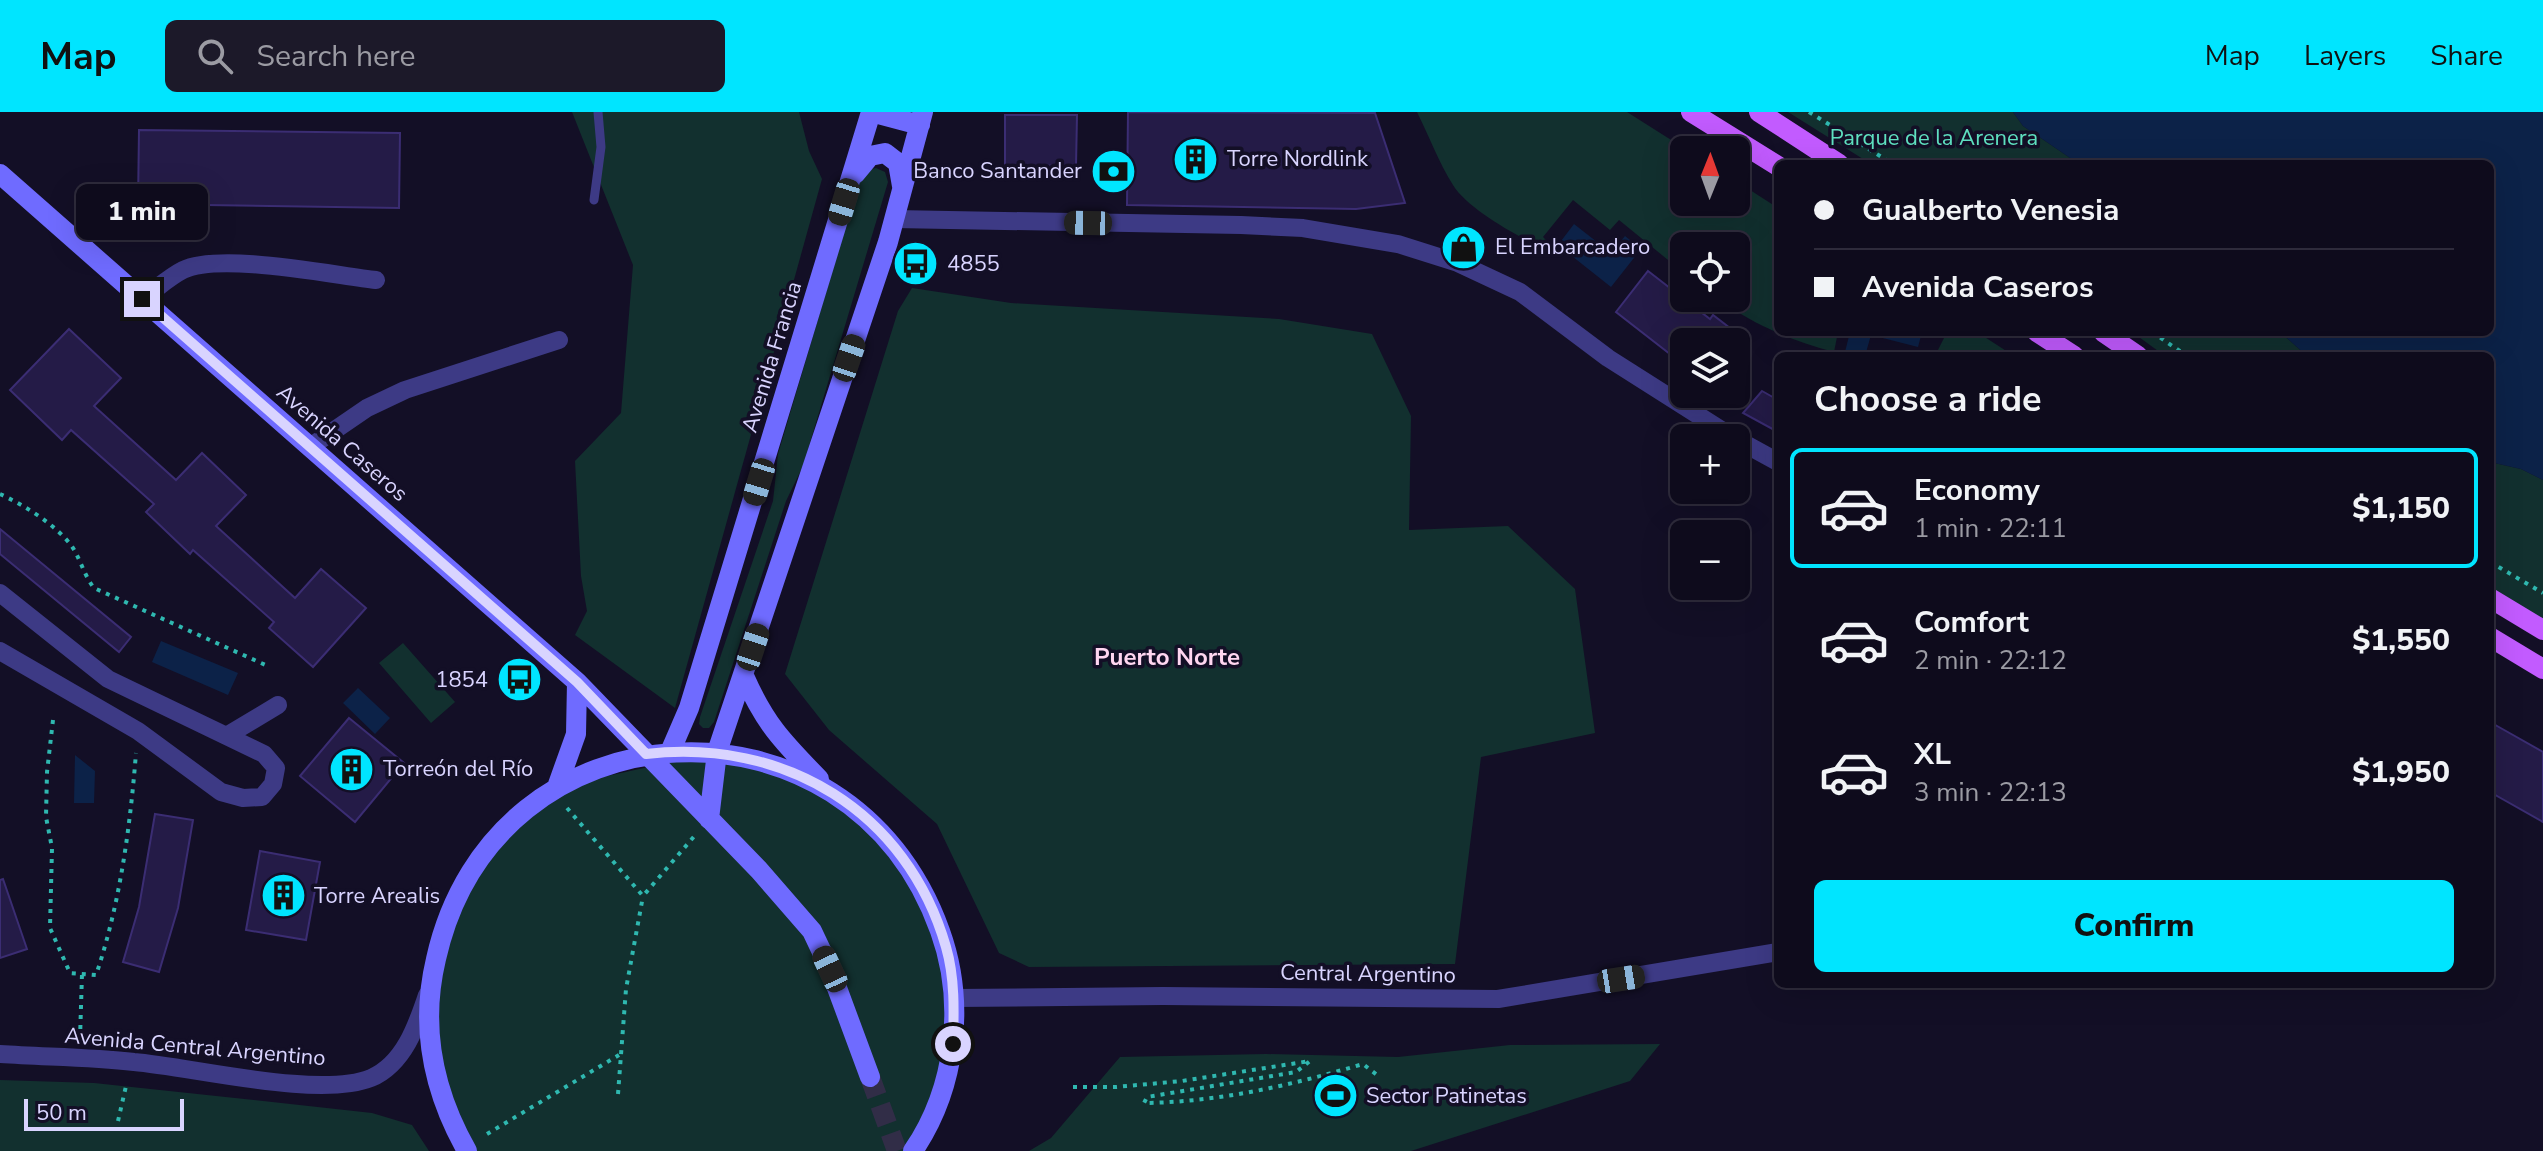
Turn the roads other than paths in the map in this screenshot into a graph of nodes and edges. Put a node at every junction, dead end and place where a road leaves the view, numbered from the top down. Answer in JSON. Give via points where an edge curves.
{"nodes":[{"id":1,"x":598,"y":112,"type":"edge"},
{"id":2,"x":871,"y":112,"type":"edge"},
{"id":3,"x":1691,"y":112,"type":"edge"},
{"id":4,"x":1759,"y":112,"type":"edge"},
{"id":5,"x":922,"y":118,"type":"edge"},
{"id":6,"x":1833,"y":160,"type":"edge"},
{"id":7,"x":1774,"y":164,"type":"edge"},
{"id":8,"x":0,"y":174,"type":"edge"},
{"id":9,"x":851,"y":178,"type":"junction"},
{"id":10,"x":902,"y":190,"type":"junction"},
{"id":11,"x":594,"y":200,"type":"dead end"},
{"id":12,"x":894,"y":219,"type":"junction"},
{"id":13,"x":376,"y":280,"type":"dead end"},
{"id":14,"x":142,"y":299,"type":"junction"},
{"id":15,"x":2043,"y":336,"type":"edge"},
{"id":16,"x":2109,"y":336,"type":"edge"},
{"id":17,"x":559,"y":340,"type":"dead end"},
{"id":18,"x":2068,"y":352,"type":"edge"},
{"id":19,"x":2132,"y":352,"type":"edge"},
{"id":20,"x":1711,"y":424,"type":"edge"},
{"id":21,"x":310,"y":447,"type":"junction"},
{"id":22,"x":1750,"y":447,"type":"edge"},
{"id":23,"x":1774,"y":460,"type":"edge"},
{"id":24,"x":0,"y":593,"type":"edge"},
{"id":25,"x":2494,"y":600,"type":"edge"},
{"id":26,"x":2543,"y":630,"type":"edge"},
{"id":27,"x":2494,"y":639,"type":"edge"},
{"id":28,"x":0,"y":651,"type":"edge"},
{"id":29,"x":2543,"y":669,"type":"edge"},
{"id":30,"x":744,"y":676,"type":"junction"},
{"id":31,"x":577,"y":682,"type":"junction"},
{"id":32,"x":278,"y":705,"type":"dead end"},
{"id":33,"x":228,"y":735,"type":"junction"},
{"id":34,"x":670,"y":752,"type":"junction"},
{"id":35,"x":717,"y":752,"type":"junction"},
{"id":36,"x":646,"y":754,"type":"junction"},
{"id":37,"x":554,"y":789,"type":"junction"},
{"id":38,"x":831,"y":791,"type":"junction"},
{"id":39,"x":709,"y":819,"type":"junction"},
{"id":40,"x":1774,"y":953,"type":"edge"},
{"id":41,"x":429,"y":988,"type":"junction"},
{"id":42,"x":954,"y":998,"type":"junction"},
{"id":43,"x":0,"y":1054,"type":"edge"},
{"id":44,"x":870,"y":1077,"type":"tunnel mouth"},
{"id":45,"x":467,"y":1151,"type":"edge"},
{"id":46,"x":913,"y":1151,"type":"edge"}],
"edges":[{"from":1,"to":11,"type":"lane","via":[[601,147]]},
{"from":2,"to":5,"type":"main road"},
{"from":2,"to":9,"type":"main road","name":"Avenida Francia"},
{"from":3,"to":7,"type":"main road"},
{"from":4,"to":6,"type":"main road"},
{"from":5,"to":10,"type":"main road"},
{"from":8,"to":14,"type":"main road","name":"Avenida Caseros"},
{"from":9,"to":10,"type":"main road","via":[[870,156],[885,153],[901,168]]},
{"from":9,"to":34,"type":"main road","name":"Avenida Francia","via":[[689,708]]},
{"from":10,"to":12,"type":"main road"},
{"from":12,"to":20,"type":"street","via":[[1303,228],[1398,244],[1458,263],[1520,292],[1608,358]]},
{"from":12,"to":30,"type":"main road"},
{"from":13,"to":14,"type":"street","via":[[203,264],[183,270]]},
{"from":14,"to":21,"type":"main road","name":"Avenida Caseros"},
{"from":15,"to":18,"type":"main road"},
{"from":16,"to":19,"type":"main road"},
{"from":17,"to":21,"type":"street","via":[[405,390],[367,408]]},
{"from":21,"to":31,"type":"main road","name":"Avenida Caseros"},
{"from":22,"to":23,"type":"street"},
{"from":24,"to":33,"type":"street","via":[[108,679]]},
{"from":25,"to":26,"type":"main road"},
{"from":27,"to":29,"type":"main road"},
{"from":28,"to":33,"type":"street","via":[[138,731],[221,792],[262,797],[273,784],[276,768],[264,754]]},
{"from":30,"to":35,"type":"main road"},
{"from":30,"to":38,"type":"main road","via":[[759,712]]},
{"from":31,"to":36,"type":"main road","name":"Avenida Caseros"},
{"from":31,"to":37,"type":"main road","via":[[576,734]]},
{"from":32,"to":33,"type":"street"},
{"from":34,"to":35,"type":"main road"},
{"from":34,"to":36,"type":"main road"},
{"from":35,"to":38,"type":"main road","via":[[798,774]]},
{"from":35,"to":39,"type":"main road"},
{"from":36,"to":37,"type":"main road","via":[[595,769]]},
{"from":36,"to":39,"type":"main road","name":"Avenida Caseros"},
{"from":37,"to":41,"type":"main road","via":[[509,823],[471,870],[444,923]]},
{"from":38,"to":42,"type":"main road","via":[[871,821],[904,859],[930,902],[947,949]]},
{"from":39,"to":44,"type":"main road","name":"Avenida Caseros","via":[[812,931]]},
{"from":40,"to":42,"type":"street","name":"Central Argentino","via":[[1498,999]]},
{"from":41,"to":43,"type":"street","name":"Avenida Central Argentino","via":[[410,1041],[371,1078],[314,1086],[134,1062]]},
{"from":41,"to":45,"type":"main road","via":[[428,1037],[439,1092]]},
{"from":42,"to":46,"type":"main road","via":[[947,1073],[927,1130]]}]}
